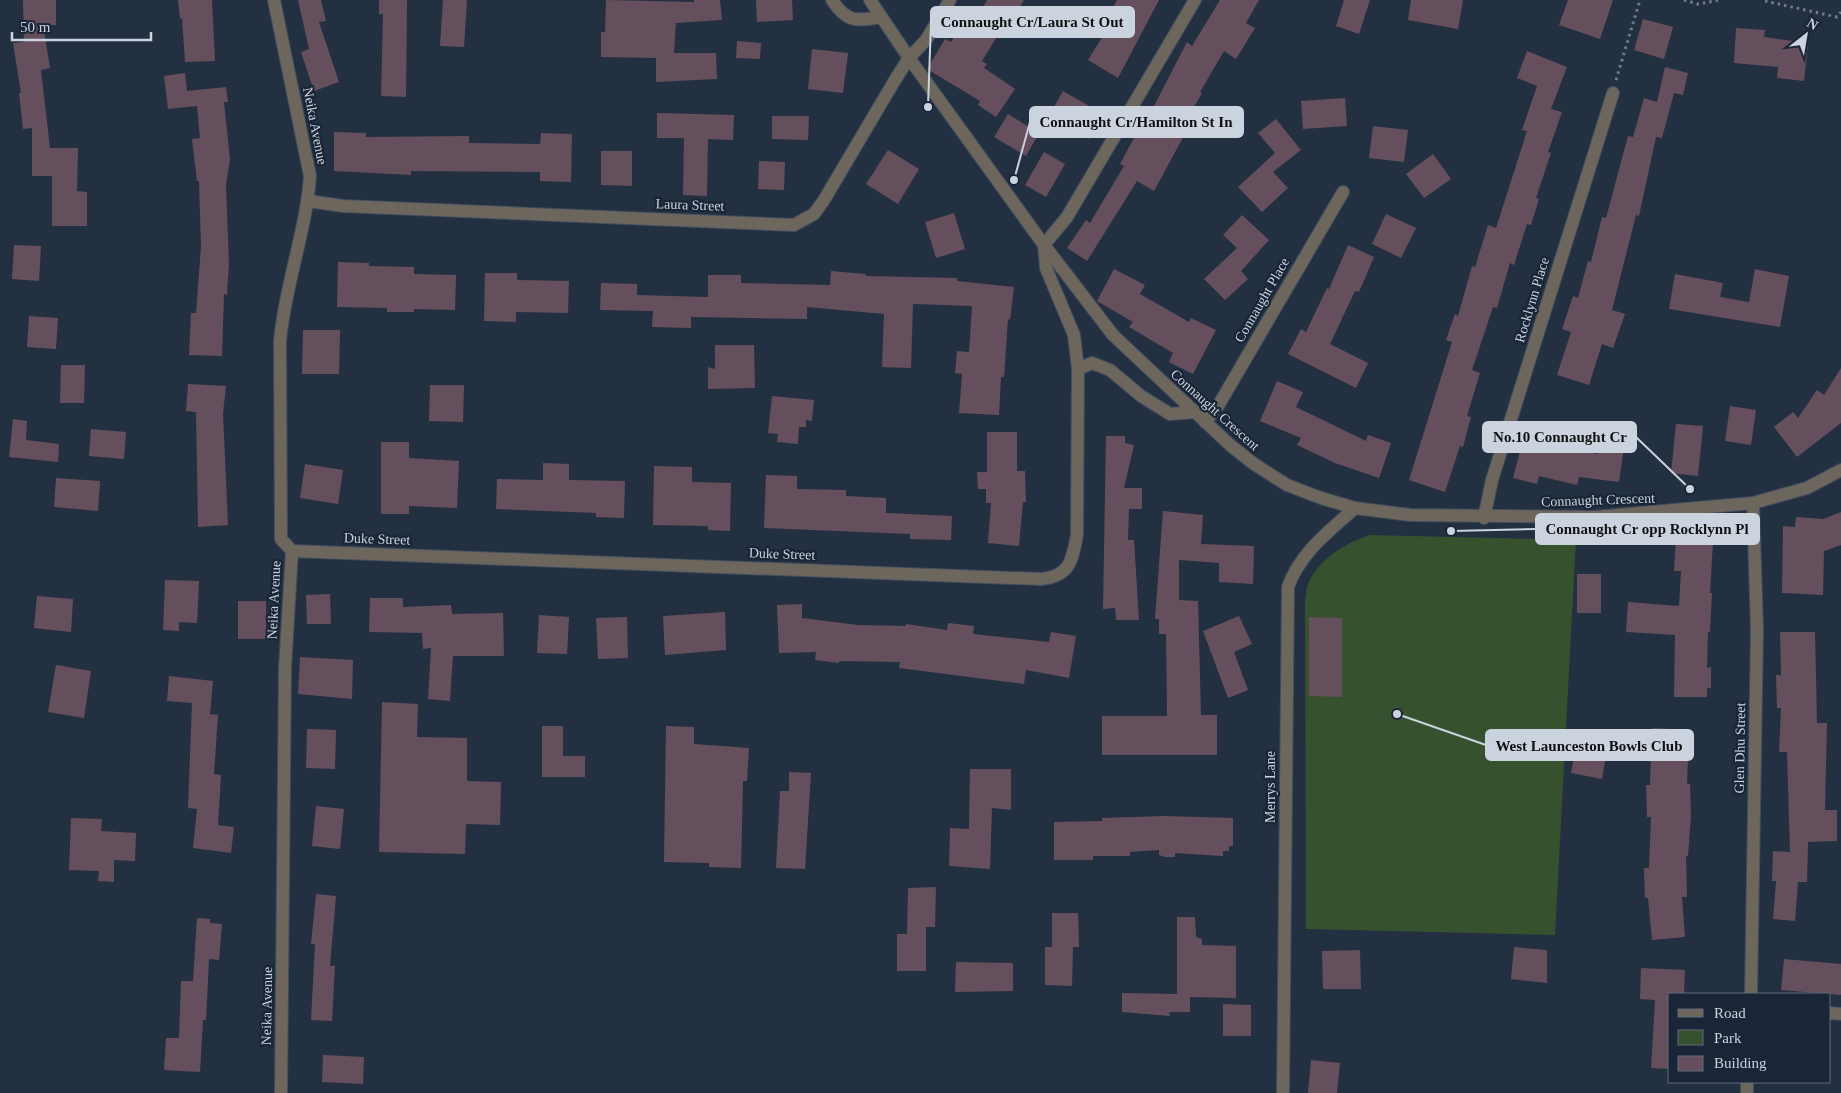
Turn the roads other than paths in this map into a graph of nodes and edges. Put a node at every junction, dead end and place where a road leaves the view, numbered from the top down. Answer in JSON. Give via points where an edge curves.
{"nodes":[{"id":1,"x":274,"y":0,"type":"edge"},
{"id":2,"x":832,"y":0,"type":"edge"},
{"id":3,"x":870,"y":0,"type":"edge"},
{"id":4,"x":950,"y":0,"type":"edge"},
{"id":5,"x":1195,"y":0,"type":"edge"},
{"id":6,"x":882,"y":17,"type":"junction"},
{"id":7,"x":909,"y":58,"type":"junction"},
{"id":8,"x":1613,"y":93,"type":"road end"},
{"id":9,"x":1343,"y":192,"type":"dead end"},
{"id":10,"x":308,"y":201,"type":"junction"},
{"id":11,"x":1044,"y":245,"type":"junction"},
{"id":12,"x":1078,"y":369,"type":"junction"},
{"id":13,"x":1195,"y":412,"type":"junction"},
{"id":14,"x":1205,"y":422,"type":"junction"},
{"id":15,"x":1841,"y":470,"type":"edge"},
{"id":16,"x":1753,"y":503,"type":"junction"},
{"id":17,"x":1355,"y":508,"type":"junction"},
{"id":18,"x":1484,"y":518,"type":"junction"},
{"id":19,"x":292,"y":551,"type":"junction"},
{"id":20,"x":1751,"y":993,"type":"edge"},
{"id":21,"x":281,"y":1093,"type":"edge"},
{"id":22,"x":1283,"y":1093,"type":"edge"}],
"edges":[{"from":1,"to":10,"type":"street","name":"Neika Avenue","via":[[310,176]]},
{"from":2,"to":6,"type":"street","via":[[842,13],[852,19]]},
{"from":3,"to":6,"type":"street","name":"Connaught Crescent"},
{"from":4,"to":7,"type":"street","name":"Laura Street","via":[[926,40]]},
{"from":5,"to":11,"type":"street","via":[[1067,217]]},
{"from":6,"to":7,"type":"street","name":"Connaught Crescent"},
{"from":7,"to":10,"type":"street","name":"Laura Street","via":[[824,200],[814,214],[794,225],[353,206]]},
{"from":7,"to":11,"type":"street","name":"Connaught Crescent"},
{"from":8,"to":18,"type":"street","name":"Rocklynn Place","via":[[1492,480]]},
{"from":9,"to":14,"type":"street","name":"Connaught Place","via":[[1218,406]]},
{"from":10,"to":19,"type":"street","name":"Neika Avenue","via":[[282,311],[280,341],[281,538]]},
{"from":11,"to":12,"type":"street","name":"Duke Street","via":[[1046,268],[1074,335]]},
{"from":11,"to":13,"type":"street","name":"Connaught Crescent","via":[[1113,335]]},
{"from":12,"to":13,"type":"street","via":[[1092,363],[1110,370],[1141,396],[1170,414]]},
{"from":12,"to":19,"type":"street","name":"Duke Street","via":[[1077,535],[1066,570],[1053,578]]},
{"from":13,"to":14,"type":"street","name":"Connaught Crescent"},
{"from":14,"to":17,"type":"street","name":"Connaught Crescent","via":[[1254,464],[1288,484]]},
{"from":15,"to":16,"type":"street","name":"Connaught Crescent","via":[[1807,488]]},
{"from":16,"to":18,"type":"street","name":"Connaught Crescent","via":[[1595,517]]},
{"from":16,"to":20,"type":"street","name":"Glen Dhu Street","via":[[1757,630]]},
{"from":17,"to":18,"type":"street","name":"Connaught Crescent","via":[[1410,516]]},
{"from":17,"to":22,"type":"street","name":"Merrys Lane","via":[[1305,555],[1288,588]]},
{"from":19,"to":21,"type":"street","name":"Neika Avenue","via":[[285,668]]}]}
